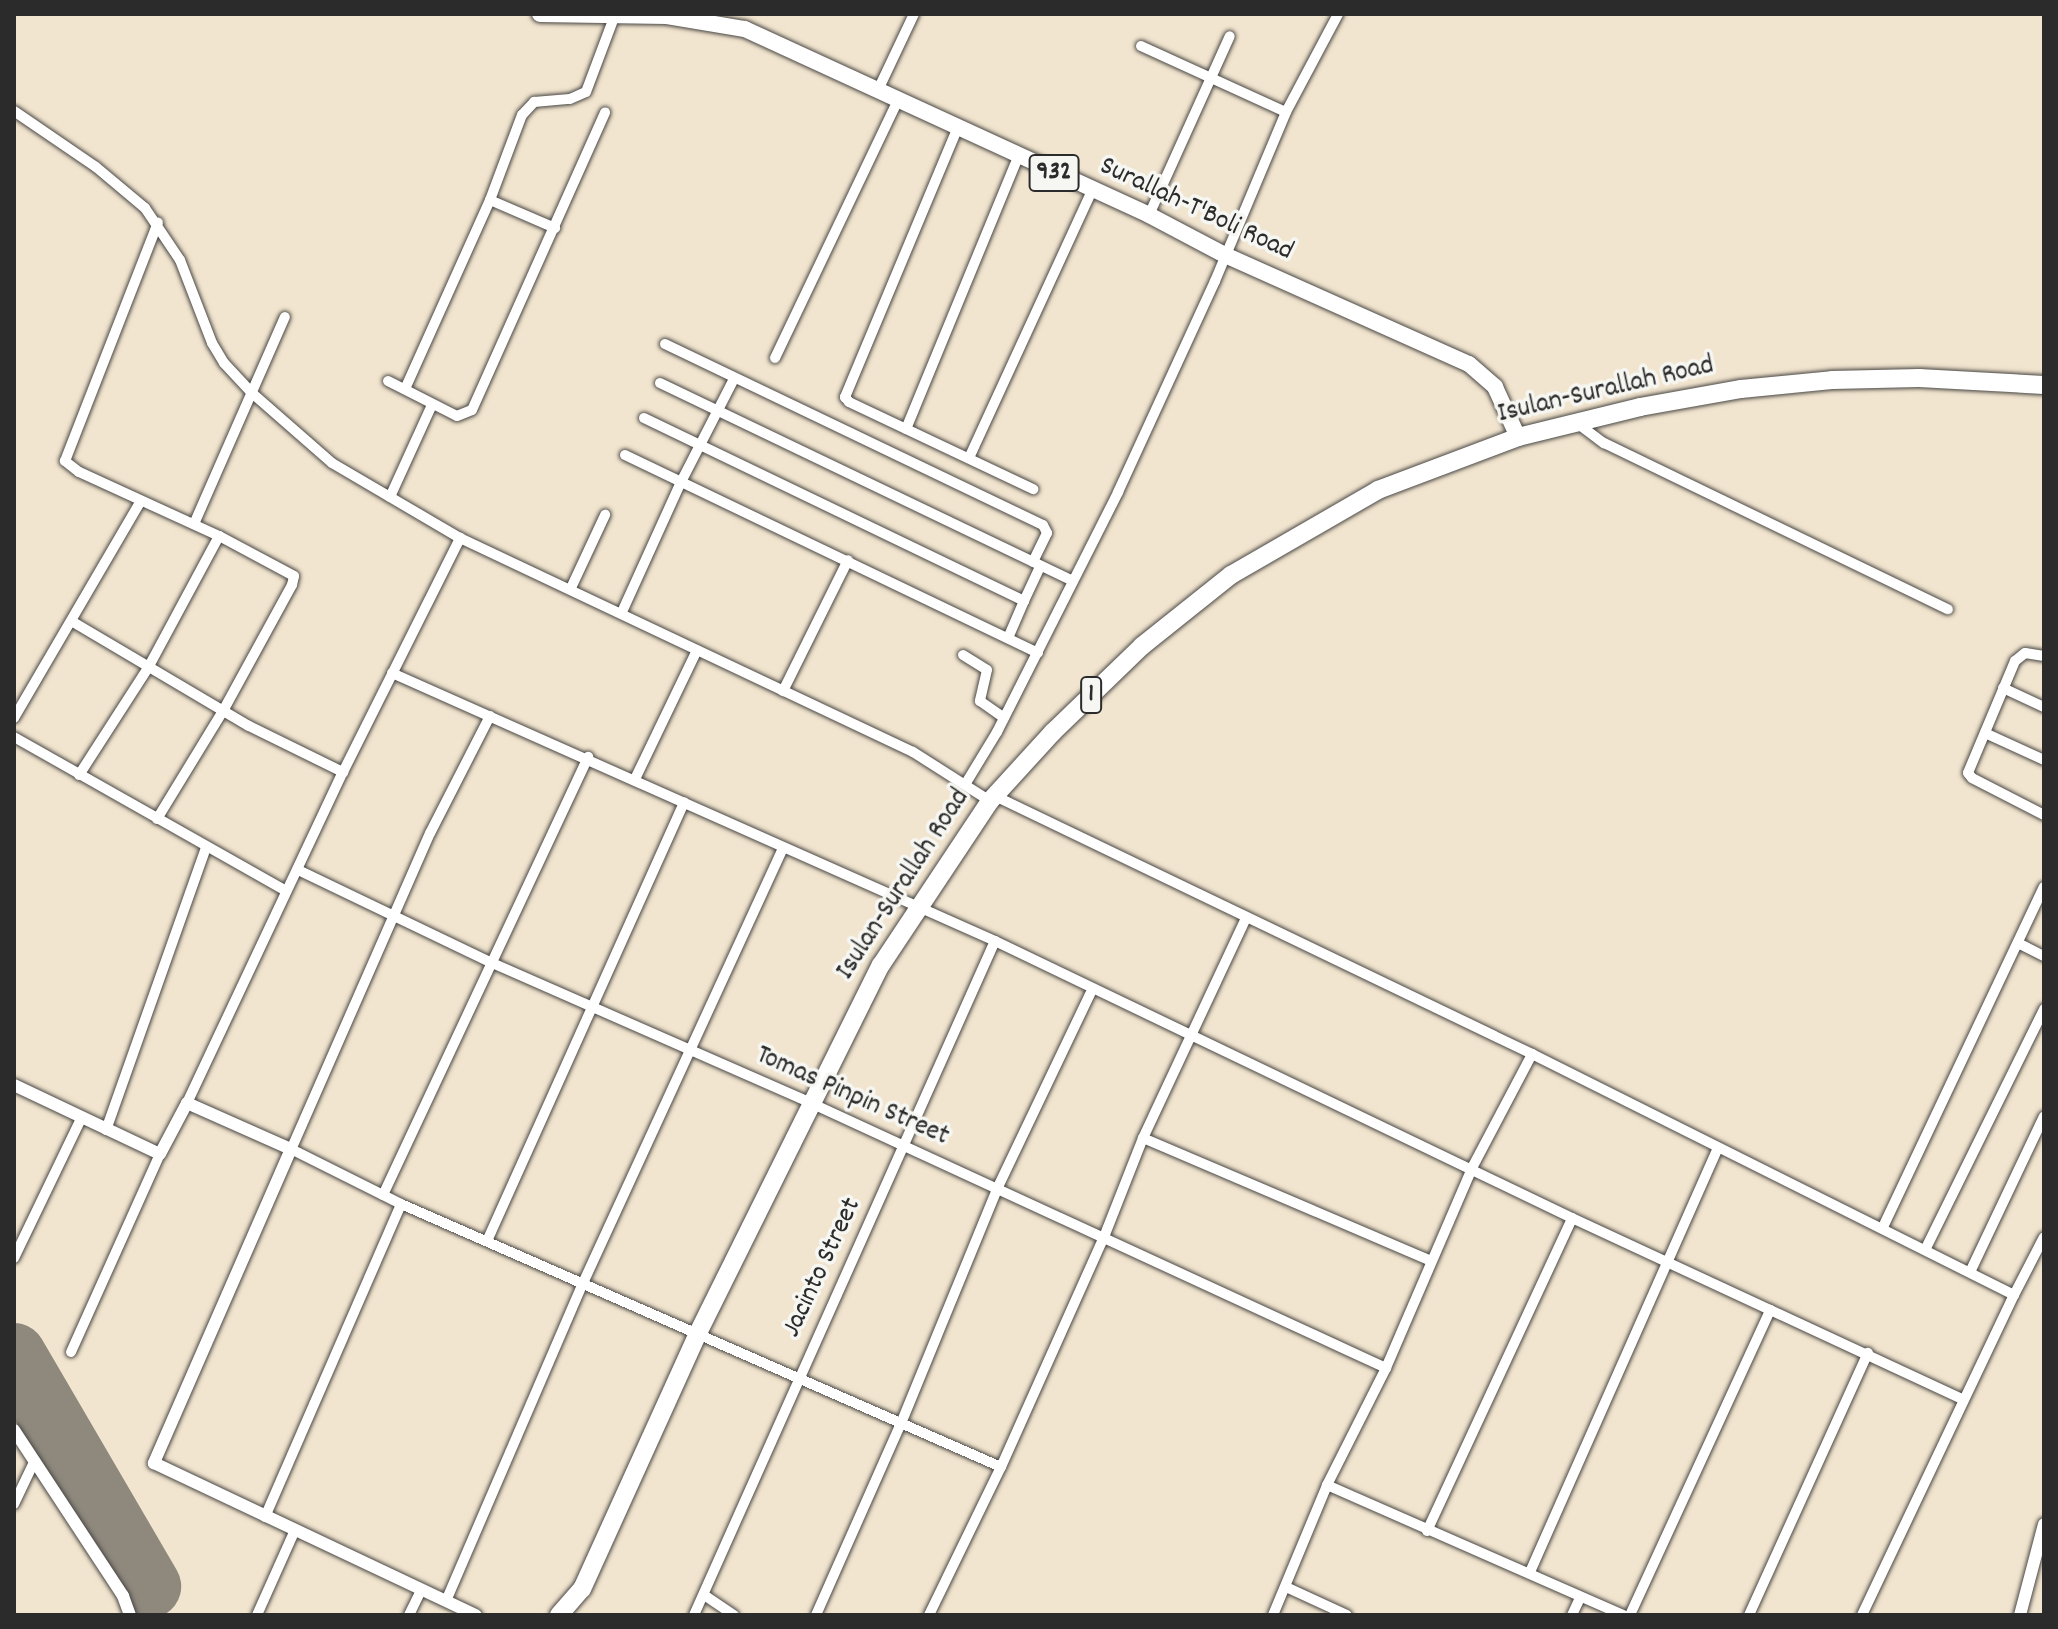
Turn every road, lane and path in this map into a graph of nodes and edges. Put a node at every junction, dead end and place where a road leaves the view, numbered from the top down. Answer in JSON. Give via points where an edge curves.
{"nodes":[{"id":1,"x":540,"y":14,"type":"edge"},
{"id":2,"x":628,"y":14,"type":"edge"},
{"id":3,"x":914,"y":14,"type":"edge"},
{"id":4,"x":1338,"y":14,"type":"edge"},
{"id":5,"x":569,"y":15,"type":"edge"},
{"id":6,"x":615,"y":15,"type":"edge"},
{"id":7,"x":1230,"y":36,"type":"dead end"},
{"id":8,"x":1141,"y":46,"type":"dead end"},
{"id":9,"x":1209,"y":76,"type":"junction"},
{"id":10,"x":878,"y":90,"type":"junction"},
{"id":11,"x":898,"y":100,"type":"junction"},
{"id":12,"x":14,"y":111,"type":"edge"},
{"id":13,"x":605,"y":112,"type":"dead end"},
{"id":14,"x":1286,"y":112,"type":"junction"},
{"id":15,"x":958,"y":127,"type":"junction"},
{"id":16,"x":1018,"y":157,"type":"junction"},
{"id":17,"x":1092,"y":190,"type":"junction"},
{"id":18,"x":490,"y":200,"type":"junction"},
{"id":19,"x":1149,"y":215,"type":"junction"},
{"id":20,"x":158,"y":223,"type":"junction"},
{"id":21,"x":555,"y":228,"type":"junction"},
{"id":22,"x":1225,"y":255,"type":"junction"},
{"id":23,"x":285,"y":317,"type":"dead end"},
{"id":24,"x":665,"y":344,"type":"dead end"},
{"id":25,"x":775,"y":358,"type":"dead end"},
{"id":26,"x":734,"y":379,"type":"junction"},
{"id":27,"x":388,"y":381,"type":"dead end"},
{"id":28,"x":660,"y":383,"type":"dead end"},
{"id":29,"x":2044,"y":385,"type":"edge"},
{"id":30,"x":405,"y":389,"type":"junction"},
{"id":31,"x":252,"y":393,"type":"junction"},
{"id":32,"x":432,"y":405,"type":"junction"},
{"id":33,"x":716,"y":412,"type":"junction"},
{"id":34,"x":644,"y":418,"type":"dead end"},
{"id":35,"x":1575,"y":421,"type":"junction"},
{"id":36,"x":906,"y":429,"type":"junction"},
{"id":37,"x":1518,"y":437,"type":"junction"},
{"id":38,"x":699,"y":445,"type":"junction"},
{"id":39,"x":625,"y":455,"type":"dead end"},
{"id":40,"x":969,"y":458,"type":"junction"},
{"id":41,"x":681,"y":482,"type":"junction"},
{"id":42,"x":1033,"y":489,"type":"dead end"},
{"id":43,"x":390,"y":497,"type":"junction"},
{"id":44,"x":141,"y":501,"type":"junction"},
{"id":45,"x":605,"y":515,"type":"dead end"},
{"id":46,"x":194,"y":524,"type":"junction"},
{"id":47,"x":219,"y":536,"type":"junction"},
{"id":48,"x":460,"y":538,"type":"junction"},
{"id":49,"x":848,"y":560,"type":"junction"},
{"id":50,"x":1036,"y":564,"type":"junction"},
{"id":51,"x":1073,"y":581,"type":"junction"},
{"id":52,"x":571,"y":588,"type":"junction"},
{"id":53,"x":1024,"y":601,"type":"junction"},
{"id":54,"x":1948,"y":609,"type":"dead end"},
{"id":55,"x":622,"y":612,"type":"junction"},
{"id":56,"x":73,"y":622,"type":"junction"},
{"id":57,"x":1008,"y":638,"type":"junction"},
{"id":58,"x":697,"y":650,"type":"junction"},
{"id":59,"x":1038,"y":653,"type":"junction"},
{"id":60,"x":963,"y":655,"type":"dead end"},
{"id":61,"x":2044,"y":656,"type":"edge"},
{"id":62,"x":148,"y":668,"type":"junction"},
{"id":63,"x":392,"y":673,"type":"junction"},
{"id":64,"x":2003,"y":688,"type":"junction"},
{"id":65,"x":783,"y":691,"type":"junction"},
{"id":66,"x":2044,"y":707,"type":"edge"},
{"id":67,"x":223,"y":711,"type":"junction"},
{"id":68,"x":490,"y":716,"type":"junction"},
{"id":69,"x":14,"y":718,"type":"edge"},
{"id":70,"x":1004,"y":718,"type":"junction"},
{"id":71,"x":1985,"y":733,"type":"junction"},
{"id":72,"x":14,"y":737,"type":"edge"},
{"id":73,"x":588,"y":757,"type":"junction"},
{"id":74,"x":2044,"y":760,"type":"edge"},
{"id":75,"x":343,"y":772,"type":"junction"},
{"id":76,"x":79,"y":775,"type":"junction"},
{"id":77,"x":635,"y":779,"type":"junction"},
{"id":78,"x":966,"y":783,"type":"junction"},
{"id":79,"x":992,"y":798,"type":"junction"},
{"id":80,"x":684,"y":802,"type":"junction"},
{"id":81,"x":2044,"y":815,"type":"edge"},
{"id":82,"x":157,"y":819,"type":"junction"},
{"id":83,"x":206,"y":848,"type":"junction"},
{"id":84,"x":783,"y":848,"type":"junction"},
{"id":85,"x":298,"y":870,"type":"junction"},
{"id":86,"x":2044,"y":887,"type":"edge"},
{"id":87,"x":286,"y":891,"type":"junction"},
{"id":88,"x":917,"y":907,"type":"junction"},
{"id":89,"x":393,"y":915,"type":"junction"},
{"id":90,"x":1246,"y":918,"type":"junction"},
{"id":91,"x":995,"y":941,"type":"junction"},
{"id":92,"x":2018,"y":943,"type":"junction"},
{"id":93,"x":2044,"y":956,"type":"edge"},
{"id":94,"x":490,"y":962,"type":"junction"},
{"id":95,"x":1092,"y":990,"type":"junction"},
{"id":96,"x":590,"y":1005,"type":"junction"},
{"id":97,"x":2044,"y":1009,"type":"edge"},
{"id":98,"x":1189,"y":1036,"type":"junction"},
{"id":99,"x":690,"y":1051,"type":"junction"},
{"id":100,"x":1532,"y":1054,"type":"junction"},
{"id":101,"x":14,"y":1085,"type":"edge"},
{"id":102,"x":187,"y":1103,"type":"junction"},
{"id":103,"x":813,"y":1104,"type":"junction"},
{"id":104,"x":2044,"y":1116,"type":"edge"},
{"id":105,"x":81,"y":1119,"type":"junction"},
{"id":106,"x":106,"y":1130,"type":"junction"},
{"id":107,"x":1143,"y":1138,"type":"junction"},
{"id":108,"x":906,"y":1146,"type":"junction"},
{"id":109,"x":1718,"y":1148,"type":"junction"},
{"id":110,"x":291,"y":1149,"type":"junction"},
{"id":111,"x":160,"y":1154,"type":"junction"},
{"id":112,"x":1472,"y":1168,"type":"junction"},
{"id":113,"x":997,"y":1189,"type":"junction"},
{"id":114,"x":383,"y":1195,"type":"junction"},
{"id":115,"x":401,"y":1204,"type":"junction"},
{"id":116,"x":1572,"y":1218,"type":"junction"},
{"id":117,"x":1883,"y":1227,"type":"junction"},
{"id":118,"x":1104,"y":1237,"type":"junction"},
{"id":119,"x":2044,"y":1237,"type":"edge"},
{"id":120,"x":487,"y":1241,"type":"junction"},
{"id":121,"x":1926,"y":1248,"type":"junction"},
{"id":122,"x":14,"y":1258,"type":"edge"},
{"id":123,"x":1431,"y":1261,"type":"junction"},
{"id":124,"x":1668,"y":1263,"type":"junction"},
{"id":125,"x":1971,"y":1270,"type":"junction"},
{"id":126,"x":583,"y":1283,"type":"junction"},
{"id":127,"x":2014,"y":1295,"type":"junction"},
{"id":128,"x":1770,"y":1310,"type":"junction"},
{"id":129,"x":698,"y":1333,"type":"junction"},
{"id":130,"x":71,"y":1352,"type":"dead end"},
{"id":131,"x":1868,"y":1353,"type":"junction"},
{"id":132,"x":1386,"y":1368,"type":"junction"},
{"id":133,"x":798,"y":1378,"type":"junction"},
{"id":134,"x":1962,"y":1399,"type":"junction"},
{"id":135,"x":902,"y":1421,"type":"junction"},
{"id":136,"x":14,"y":1430,"type":"edge"},
{"id":137,"x":34,"y":1462,"type":"junction"},
{"id":138,"x":1001,"y":1467,"type":"junction"},
{"id":139,"x":43,"y":1475,"type":"junction"},
{"id":140,"x":27,"y":1478,"type":"junction"},
{"id":141,"x":1327,"y":1485,"type":"junction"},
{"id":142,"x":14,"y":1504,"type":"edge"},
{"id":143,"x":265,"y":1517,"type":"junction"},
{"id":144,"x":2044,"y":1524,"type":"edge"},
{"id":145,"x":295,"y":1530,"type":"junction"},
{"id":146,"x":1427,"y":1531,"type":"junction"},
{"id":147,"x":1530,"y":1572,"type":"junction"},
{"id":148,"x":1286,"y":1587,"type":"junction"},
{"id":149,"x":582,"y":1589,"type":"junction"},
{"id":150,"x":421,"y":1590,"type":"junction"},
{"id":151,"x":704,"y":1595,"type":"junction"},
{"id":152,"x":1580,"y":1598,"type":"junction"},
{"id":153,"x":446,"y":1601,"type":"junction"},
{"id":154,"x":130,"y":1615,"type":"edge"},
{"id":155,"x":257,"y":1615,"type":"edge"},
{"id":156,"x":409,"y":1615,"type":"edge"},
{"id":157,"x":476,"y":1615,"type":"edge"},
{"id":158,"x":559,"y":1615,"type":"edge"},
{"id":159,"x":581,"y":1615,"type":"edge"},
{"id":160,"x":694,"y":1615,"type":"edge"},
{"id":161,"x":734,"y":1615,"type":"edge"},
{"id":162,"x":816,"y":1615,"type":"edge"},
{"id":163,"x":929,"y":1615,"type":"edge"},
{"id":164,"x":1273,"y":1615,"type":"edge"},
{"id":165,"x":1347,"y":1615,"type":"edge"},
{"id":166,"x":1572,"y":1615,"type":"edge"},
{"id":167,"x":1623,"y":1615,"type":"edge"},
{"id":168,"x":1630,"y":1615,"type":"edge"},
{"id":169,"x":1749,"y":1615,"type":"edge"},
{"id":170,"x":1862,"y":1615,"type":"edge"},
{"id":171,"x":2020,"y":1615,"type":"edge"}],
"edges":[{"from":1,"to":5,"type":"main road","name":"Surallah-T'Boli Road","number":"932"},
{"from":2,"to":6,"type":"main road","name":"Surallah-T'Boli Road","number":"932"},
{"from":2,"to":10,"type":"main road","name":"Surallah-T'Boli Road","number":"932","via":[[745,29]]},
{"from":3,"to":10,"type":"street"},
{"from":4,"to":14,"type":"street"},
{"from":5,"to":6,"type":"main road","name":"Surallah-T'Boli Road","number":"932"},
{"from":6,"to":18,"type":"street","via":[[586,92],[534,102],[525,109]]},
{"from":7,"to":9,"type":"street"},
{"from":8,"to":9,"type":"street"},
{"from":9,"to":14,"type":"street"},
{"from":9,"to":19,"type":"street"},
{"from":10,"to":11,"type":"main road","name":"Surallah-T'Boli Road","number":"932"},
{"from":11,"to":15,"type":"main road","name":"Surallah-T'Boli Road","number":"932"},
{"from":11,"to":25,"type":"street"},
{"from":12,"to":20,"type":"street","via":[[96,167]]},
{"from":13,"to":21,"type":"street"},
{"from":14,"to":22,"type":"street"},
{"from":15,"to":16,"type":"main road","name":"Surallah-T'Boli Road","number":"932"},
{"from":15,"to":36,"type":"street","via":[[845,395],[849,402]]},
{"from":16,"to":17,"type":"main road","name":"Surallah-T'Boli Road","number":"932"},
{"from":16,"to":36,"type":"street"},
{"from":17,"to":19,"type":"main road","name":"Surallah-T'Boli Road","number":"932"},
{"from":17,"to":40,"type":"street"},
{"from":18,"to":21,"type":"street"},
{"from":18,"to":30,"type":"street"},
{"from":19,"to":22,"type":"main road","name":"Surallah-T'Boli Road","number":"932"},
{"from":20,"to":31,"type":"street","via":[[185,271],[212,343]]},
{"from":20,"to":44,"type":"street","via":[[65,459],[79,472]]},
{"from":21,"to":32,"type":"street","via":[[472,410],[457,416]]},
{"from":22,"to":37,"type":"main road","name":"Surallah-T'Boli Road","number":"932","via":[[1469,364],[1495,387]]},
{"from":22,"to":51,"type":"street"},
{"from":23,"to":31,"type":"street"},
{"from":24,"to":26,"type":"street"},
{"from":26,"to":33,"type":"street"},
{"from":26,"to":50,"type":"street","via":[[1043,525],[1047,533]]},
{"from":27,"to":30,"type":"street"},
{"from":28,"to":33,"type":"street"},
{"from":29,"to":35,"type":"highway","name":"Isulan-Surallah Road","number":"1","via":[[1919,378],[1832,380],[1741,389]]},
{"from":30,"to":32,"type":"street"},
{"from":31,"to":43,"type":"street","via":[[332,463]]},
{"from":31,"to":46,"type":"street"},
{"from":32,"to":43,"type":"street"},
{"from":33,"to":38,"type":"street"},
{"from":33,"to":50,"type":"street"},
{"from":34,"to":38,"type":"street"},
{"from":35,"to":37,"type":"highway","name":"Isulan-Surallah Road","number":"1"},
{"from":35,"to":54,"type":"street","via":[[1604,443]]},
{"from":36,"to":40,"type":"street"},
{"from":37,"to":79,"type":"highway","name":"Isulan-Surallah Road","number":"1","via":[[1378,490],[1231,575],[1142,646]]},
{"from":38,"to":41,"type":"street"},
{"from":38,"to":53,"type":"street"},
{"from":39,"to":41,"type":"street"},
{"from":40,"to":42,"type":"street"},
{"from":41,"to":49,"type":"street"},
{"from":41,"to":55,"type":"street"},
{"from":43,"to":48,"type":"street"},
{"from":44,"to":46,"type":"street"},
{"from":44,"to":56,"type":"street"},
{"from":45,"to":52,"type":"street"},
{"from":46,"to":47,"type":"street"},
{"from":47,"to":62,"type":"street"},
{"from":47,"to":67,"type":"street","via":[[294,576]]},
{"from":48,"to":52,"type":"street"},
{"from":48,"to":63,"type":"street"},
{"from":49,"to":57,"type":"street"},
{"from":49,"to":65,"type":"street"},
{"from":50,"to":51,"type":"street"},
{"from":50,"to":53,"type":"street"},
{"from":51,"to":59,"type":"street"},
{"from":52,"to":55,"type":"street"},
{"from":53,"to":57,"type":"street"},
{"from":55,"to":58,"type":"street"},
{"from":56,"to":62,"type":"street"},
{"from":56,"to":69,"type":"street"},
{"from":57,"to":59,"type":"street"},
{"from":58,"to":65,"type":"street"},
{"from":58,"to":77,"type":"street"},
{"from":59,"to":70,"type":"street"},
{"from":60,"to":70,"type":"street","via":[[987,670],[980,701]]},
{"from":61,"to":64,"type":"street","via":[[2020,655]]},
{"from":62,"to":67,"type":"street"},
{"from":62,"to":76,"type":"street"},
{"from":63,"to":68,"type":"street"},
{"from":63,"to":75,"type":"street"},
{"from":64,"to":66,"type":"street"},
{"from":64,"to":71,"type":"street"},
{"from":65,"to":78,"type":"street"},
{"from":67,"to":75,"type":"street"},
{"from":67,"to":82,"type":"street"},
{"from":68,"to":73,"type":"street"},
{"from":68,"to":89,"type":"street"},
{"from":70,"to":78,"type":"street"},
{"from":71,"to":74,"type":"street"},
{"from":71,"to":81,"type":"street","via":[[1969,776]]},
{"from":72,"to":76,"type":"street"},
{"from":73,"to":77,"type":"street"},
{"from":73,"to":94,"type":"street"},
{"from":75,"to":85,"type":"street"},
{"from":76,"to":82,"type":"street"},
{"from":77,"to":80,"type":"street"},
{"from":78,"to":79,"type":"street"},
{"from":79,"to":88,"type":"highway","name":"Isulan-Surallah Road","number":"1"},
{"from":79,"to":90,"type":"street"},
{"from":80,"to":84,"type":"street"},
{"from":80,"to":96,"type":"street"},
{"from":82,"to":83,"type":"street"},
{"from":83,"to":87,"type":"street"},
{"from":83,"to":106,"type":"street"},
{"from":84,"to":88,"type":"street"},
{"from":84,"to":99,"type":"street"},
{"from":85,"to":87,"type":"street"},
{"from":85,"to":89,"type":"street","name":"Tomas Pinpin Street"},
{"from":86,"to":92,"type":"street"},
{"from":87,"to":102,"type":"street"},
{"from":88,"to":91,"type":"street"},
{"from":88,"to":103,"type":"highway","name":"Isulan-Surallah Road","number":"1","via":[[856,1013]]},
{"from":89,"to":94,"type":"street","name":"Tomas Pinpin Street"},
{"from":89,"to":110,"type":"street"},
{"from":90,"to":98,"type":"street"},
{"from":90,"to":100,"type":"street"},
{"from":91,"to":95,"type":"street"},
{"from":91,"to":108,"type":"street","name":"Jacinto Street"},
{"from":92,"to":93,"type":"street"},
{"from":92,"to":117,"type":"street"},
{"from":94,"to":96,"type":"street","name":"Tomas Pinpin Street"},
{"from":94,"to":114,"type":"street"},
{"from":95,"to":98,"type":"street"},
{"from":95,"to":113,"type":"street"},
{"from":96,"to":99,"type":"street","name":"Tomas Pinpin Street"},
{"from":96,"to":120,"type":"street"},
{"from":97,"to":121,"type":"street"},
{"from":98,"to":107,"type":"street"},
{"from":98,"to":112,"type":"street"},
{"from":99,"to":103,"type":"street","name":"Tomas Pinpin Street"},
{"from":99,"to":126,"type":"street"},
{"from":100,"to":109,"type":"street"},
{"from":100,"to":112,"type":"street"},
{"from":101,"to":105,"type":"street"},
{"from":102,"to":110,"type":"street"},
{"from":102,"to":111,"type":"street"},
{"from":103,"to":108,"type":"street","name":"Tomas Pinpin Street"},
{"from":103,"to":129,"type":"highway","name":"Isulan-Surallah Road","number":"1"},
{"from":104,"to":125,"type":"street"},
{"from":105,"to":106,"type":"street"},
{"from":105,"to":122,"type":"street"},
{"from":106,"to":111,"type":"street"},
{"from":107,"to":118,"type":"street"},
{"from":107,"to":123,"type":"street"},
{"from":108,"to":113,"type":"street","name":"Tomas Pinpin Street"},
{"from":108,"to":133,"type":"street","name":"Jacinto Street"},
{"from":109,"to":117,"type":"street"},
{"from":109,"to":124,"type":"street"},
{"from":110,"to":114,"type":"street"},
{"from":110,"to":143,"type":"street","via":[[154,1463]]},
{"from":111,"to":130,"type":"street"},
{"from":112,"to":116,"type":"street"},
{"from":112,"to":123,"type":"street"},
{"from":113,"to":118,"type":"street","name":"Tomas Pinpin Street"},
{"from":113,"to":135,"type":"street"},
{"from":114,"to":115,"type":"street"},
{"from":115,"to":120,"type":"street"},
{"from":115,"to":143,"type":"street"},
{"from":116,"to":124,"type":"street"},
{"from":116,"to":146,"type":"street"},
{"from":117,"to":121,"type":"street"},
{"from":118,"to":132,"type":"street","name":"Tomas Pinpin Street"},
{"from":118,"to":138,"type":"street"},
{"from":119,"to":127,"type":"street"},
{"from":120,"to":126,"type":"street"},
{"from":121,"to":125,"type":"street"},
{"from":123,"to":132,"type":"street"},
{"from":124,"to":128,"type":"street"},
{"from":124,"to":147,"type":"street"},
{"from":125,"to":127,"type":"street"},
{"from":126,"to":129,"type":"street"},
{"from":126,"to":153,"type":"street"},
{"from":127,"to":134,"type":"street"},
{"from":128,"to":131,"type":"street"},
{"from":128,"to":168,"type":"street"},
{"from":129,"to":133,"type":"street"},
{"from":129,"to":149,"type":"highway","name":"Isulan-Surallah Road","number":"1"},
{"from":131,"to":134,"type":"street"},
{"from":131,"to":169,"type":"street"},
{"from":132,"to":141,"type":"street"},
{"from":133,"to":135,"type":"street"},
{"from":133,"to":151,"type":"street","name":"Jacinto Street"},
{"from":134,"to":170,"type":"street"},
{"from":135,"to":138,"type":"street"},
{"from":135,"to":162,"type":"street"},
{"from":136,"to":137,"type":"street"},
{"from":137,"to":139,"type":"street"},
{"from":137,"to":140,"type":"street"},
{"from":138,"to":163,"type":"street"},
{"from":139,"to":140,"type":"street"},
{"from":139,"to":154,"type":"street","via":[[123,1596]]},
{"from":140,"to":142,"type":"street"},
{"from":141,"to":146,"type":"street"},
{"from":141,"to":148,"type":"street"},
{"from":143,"to":145,"type":"street"},
{"from":144,"to":171,"type":"street"},
{"from":145,"to":150,"type":"street"},
{"from":145,"to":155,"type":"street"},
{"from":146,"to":147,"type":"street"},
{"from":147,"to":152,"type":"street"},
{"from":148,"to":164,"type":"street"},
{"from":148,"to":165,"type":"street"},
{"from":149,"to":158,"type":"highway","name":"Isulan-Surallah Road","number":"1"},
{"from":149,"to":159,"type":"highway","name":"Isulan-Surallah Road","number":"1"},
{"from":150,"to":153,"type":"street"},
{"from":150,"to":156,"type":"street"},
{"from":151,"to":160,"type":"street","name":"Jacinto Street"},
{"from":151,"to":161,"type":"street"},
{"from":152,"to":166,"type":"street"},
{"from":152,"to":167,"type":"street"},
{"from":153,"to":157,"type":"street"}]}
